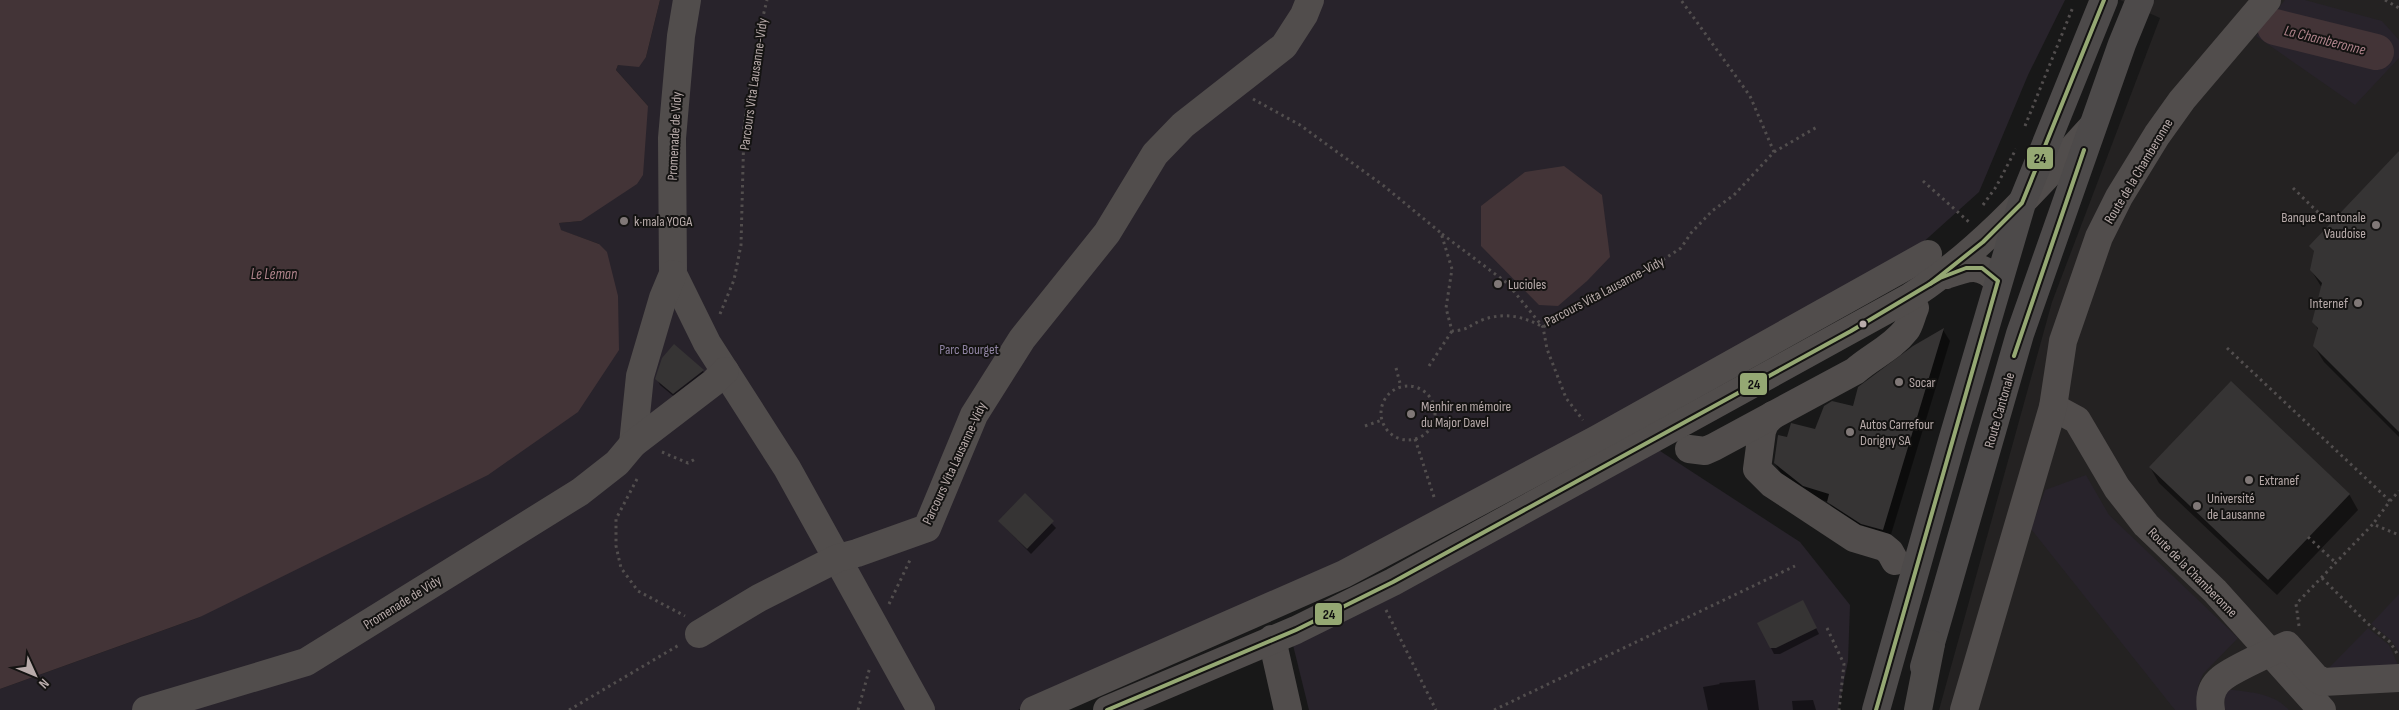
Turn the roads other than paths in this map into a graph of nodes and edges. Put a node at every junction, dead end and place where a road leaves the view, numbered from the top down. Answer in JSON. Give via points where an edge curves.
{"nodes":[{"id":1,"x":687,"y":0,"type":"edge"},
{"id":2,"x":1310,"y":0,"type":"edge"},
{"id":3,"x":2104,"y":0,"type":"edge"},
{"id":4,"x":2140,"y":0,"type":"edge"},
{"id":5,"x":2149,"y":0,"type":"edge"},
{"id":6,"x":2259,"y":5,"type":"edge"},
{"id":7,"x":2122,"y":44,"type":"junction"},
{"id":8,"x":2092,"y":128,"type":"junction"},
{"id":9,"x":2022,"y":203,"type":"junction"},
{"id":10,"x":1934,"y":266,"type":"junction"},
{"id":11,"x":673,"y":274,"type":"junction"},
{"id":12,"x":1998,"y":281,"type":"junction"},
{"id":13,"x":1914,"y":308,"type":"dead end"},
{"id":14,"x":731,"y":380,"type":"junction"},
{"id":15,"x":2053,"y":408,"type":"junction"},
{"id":16,"x":1773,"y":415,"type":"junction"},
{"id":17,"x":633,"y":444,"type":"junction"},
{"id":18,"x":1689,"y":448,"type":"dead end"},
{"id":19,"x":838,"y":558,"type":"junction"},
{"id":20,"x":1895,"y":561,"type":"dead end"},
{"id":21,"x":699,"y":634,"type":"road end"},
{"id":22,"x":1272,"y":639,"type":"junction"},
{"id":23,"x":1931,"y":644,"type":"junction"},
{"id":24,"x":2280,"y":649,"type":"junction"},
{"id":25,"x":2399,"y":678,"type":"edge"},
{"id":26,"x":146,"y":710,"type":"edge"},
{"id":27,"x":921,"y":710,"type":"edge"},
{"id":28,"x":1034,"y":710,"type":"edge"},
{"id":29,"x":1108,"y":710,"type":"edge"},
{"id":30,"x":1288,"y":710,"type":"edge"},
{"id":31,"x":1876,"y":710,"type":"edge"},
{"id":32,"x":1910,"y":710,"type":"edge"},
{"id":33,"x":1918,"y":710,"type":"edge"},
{"id":34,"x":1964,"y":710,"type":"edge"},
{"id":35,"x":2212,"y":710,"type":"edge"},
{"id":36,"x":2322,"y":710,"type":"edge"}],
"edges":[{"from":1,"to":11,"type":"street","name":"Promenade de Vidy","via":[[672,138]]},
{"from":2,"to":19,"type":"street","name":"Parcours Vita Lausanne-Vidy","via":[[1284,46],[1183,125],[1155,154],[1108,233],[1022,339],[974,415],[927,528]]},
{"from":3,"to":9,"type":"main road"},
{"from":4,"to":7,"type":"main road","name":"Route Cantonale"},
{"from":5,"to":7,"type":"street"},
{"from":6,"to":15,"type":"street","name":"Route de la Chamberonne","via":[[2156,135],[2099,236],[2063,341]]},
{"from":7,"to":8,"type":"main road","name":"Route Cantonale"},
{"from":8,"to":9,"type":"street"},
{"from":8,"to":23,"type":"main road","name":"Route Cantonale","via":[[2020,334]]},
{"from":9,"to":10,"type":"street","via":[[1983,242]]},
{"from":9,"to":12,"type":"main road"},
{"from":10,"to":12,"type":"street","via":[[1982,268]]},
{"from":10,"to":22,"type":"street","via":[[1843,336],[1377,590]]},
{"from":10,"to":28,"type":"street","via":[[1597,439],[1344,574]]},
{"from":11,"to":14,"type":"street","name":"Promenade de Vidy","via":[[707,343]]},
{"from":11,"to":17,"type":"street","name":"Promenade de Vidy","via":[[640,376]]},
{"from":12,"to":31,"type":"main road"},
{"from":13,"to":16,"type":"street","via":[[1908,328],[1890,347],[1867,359],[1855,371]]},
{"from":14,"to":17,"type":"street","name":"Promenade de Vidy","via":[[707,388]]},
{"from":14,"to":19,"type":"street","via":[[787,468]]},
{"from":15,"to":24,"type":"street","name":"Route de la Chamberonne","via":[[2077,420],[2117,488],[2146,525]]},
{"from":15,"to":34,"type":"street","name":"Route de la Chamberonne"},
{"from":16,"to":18,"type":"street","via":[[1714,448],[1705,451]]},
{"from":16,"to":20,"type":"street","via":[[1762,431],[1757,469],[1761,474],[1854,538],[1884,547]]},
{"from":17,"to":26,"type":"street","name":"Promenade de Vidy","via":[[616,463],[580,492],[306,662]]},
{"from":19,"to":21,"type":"street","name":"Parcours Vita Lausanne-Vidy","via":[[759,598]]},
{"from":19,"to":27,"type":"street"},
{"from":22,"to":29,"type":"street"},
{"from":22,"to":30,"type":"street"},
{"from":23,"to":32,"type":"main road","name":"Route Cantonale"},
{"from":23,"to":33,"type":"highway"},
{"from":24,"to":25,"type":"street","via":[[2323,682]]},
{"from":24,"to":35,"type":"street","via":[[2222,678],[2212,690],[2209,700]]},
{"from":24,"to":36,"type":"street","name":"Route de la Chamberonne"}]}
